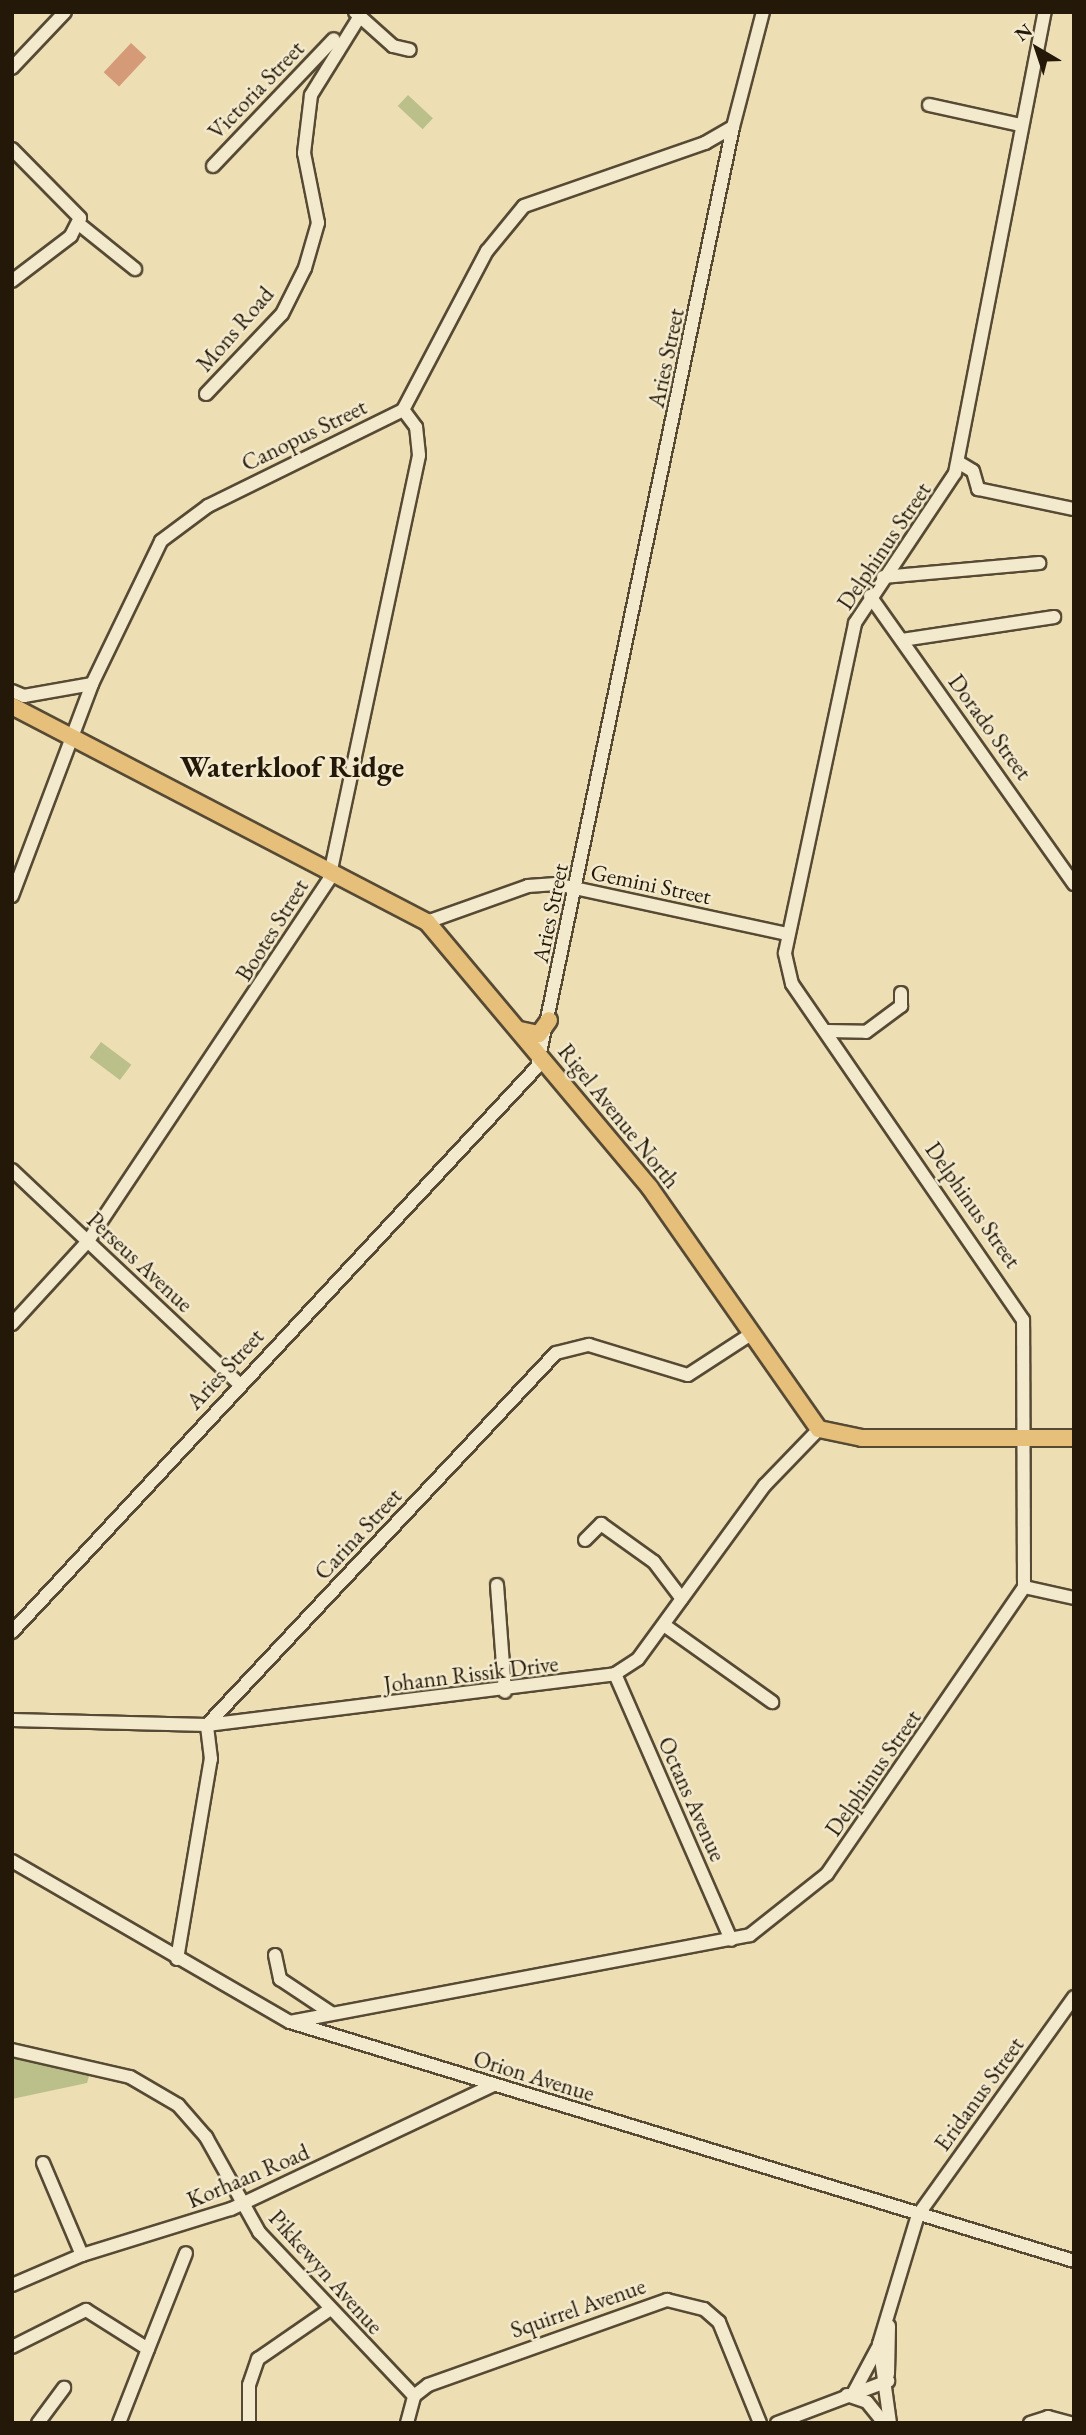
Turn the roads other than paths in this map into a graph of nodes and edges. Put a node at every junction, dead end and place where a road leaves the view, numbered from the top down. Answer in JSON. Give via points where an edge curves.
{"nodes":[{"id":1,"x":65,"y":12,"type":"edge"},
{"id":2,"x":763,"y":12,"type":"edge"},
{"id":3,"x":1045,"y":12,"type":"edge"},
{"id":4,"x":357,"y":14,"type":"edge"},
{"id":5,"x":410,"y":50,"type":"dead end"},
{"id":6,"x":12,"y":68,"type":"edge"},
{"id":7,"x":929,"y":105,"type":"dead end"},
{"id":8,"x":1021,"y":125,"type":"junction"},
{"id":9,"x":733,"y":127,"type":"junction"},
{"id":10,"x":12,"y":149,"type":"edge"},
{"id":11,"x":213,"y":166,"type":"dead end"},
{"id":12,"x":79,"y":224,"type":"junction"},
{"id":13,"x":135,"y":269,"type":"dead end"},
{"id":14,"x":12,"y":281,"type":"edge"},
{"id":15,"x":206,"y":394,"type":"dead end"},
{"id":16,"x":403,"y":410,"type":"junction"},
{"id":17,"x":958,"y":462,"type":"junction"},
{"id":18,"x":1074,"y":509,"type":"edge"},
{"id":19,"x":1039,"y":563,"type":"dead end"},
{"id":20,"x":883,"y":577,"type":"junction"},
{"id":21,"x":870,"y":596,"type":"junction"},
{"id":22,"x":1054,"y":617,"type":"dead end"},
{"id":23,"x":902,"y":640,"type":"junction"},
{"id":24,"x":92,"y":684,"type":"junction"},
{"id":25,"x":12,"y":691,"type":"edge"},
{"id":26,"x":12,"y":706,"type":"edge"},
{"id":27,"x":12,"y":716,"type":"edge"},
{"id":28,"x":74,"y":739,"type":"junction"},
{"id":29,"x":332,"y":869,"type":"junction"},
{"id":30,"x":1074,"y":884,"type":"edge"},
{"id":31,"x":576,"y":889,"type":"junction"},
{"id":32,"x":12,"y":896,"type":"edge"},
{"id":33,"x":427,"y":922,"type":"junction"},
{"id":34,"x":788,"y":934,"type":"junction"},
{"id":35,"x":901,"y":993,"type":"dead end"},
{"id":36,"x":549,"y":1020,"type":"junction"},
{"id":37,"x":520,"y":1030,"type":"junction"},
{"id":38,"x":827,"y":1031,"type":"junction"},
{"id":39,"x":542,"y":1057,"type":"junction"},
{"id":40,"x":12,"y":1170,"type":"edge"},
{"id":41,"x":88,"y":1241,"type":"junction"},
{"id":42,"x":12,"y":1324,"type":"edge"},
{"id":43,"x":748,"y":1336,"type":"junction"},
{"id":44,"x":239,"y":1384,"type":"junction"},
{"id":45,"x":819,"y":1429,"type":"junction"},
{"id":46,"x":1028,"y":1437,"type":"junction"},
{"id":47,"x":1074,"y":1438,"type":"edge"},
{"id":48,"x":586,"y":1540,"type":"dead end"},
{"id":49,"x":498,"y":1585,"type":"dead end"},
{"id":50,"x":1024,"y":1587,"type":"junction"},
{"id":51,"x":1074,"y":1598,"type":"edge"},
{"id":52,"x":682,"y":1599,"type":"junction"},
{"id":53,"x":664,"y":1625,"type":"junction"},
{"id":54,"x":12,"y":1632,"type":"edge"},
{"id":55,"x":615,"y":1674,"type":"junction"},
{"id":56,"x":505,"y":1692,"type":"junction"},
{"id":57,"x":772,"y":1702,"type":"dead end"},
{"id":58,"x":12,"y":1720,"type":"edge"},
{"id":59,"x":207,"y":1725,"type":"junction"},
{"id":60,"x":12,"y":1861,"type":"edge"},
{"id":61,"x":731,"y":1940,"type":"junction"},
{"id":62,"x":275,"y":1955,"type":"dead end"},
{"id":63,"x":177,"y":1959,"type":"junction"},
{"id":64,"x":1074,"y":1997,"type":"edge"},
{"id":65,"x":331,"y":2013,"type":"junction"},
{"id":66,"x":290,"y":2022,"type":"junction"},
{"id":67,"x":12,"y":2050,"type":"edge"},
{"id":68,"x":493,"y":2085,"type":"junction"},
{"id":69,"x":43,"y":2163,"type":"dead end"},
{"id":70,"x":242,"y":2205,"type":"junction"},
{"id":71,"x":918,"y":2215,"type":"junction"},
{"id":72,"x":186,"y":2253,"type":"dead end"},
{"id":73,"x":82,"y":2255,"type":"junction"},
{"id":74,"x":1074,"y":2261,"type":"edge"},
{"id":75,"x":12,"y":2285,"type":"edge"},
{"id":76,"x":894,"y":2291,"type":"junction"},
{"id":77,"x":329,"y":2310,"type":"junction"},
{"id":78,"x":879,"y":2344,"type":"junction"},
{"id":79,"x":12,"y":2347,"type":"edge"},
{"id":80,"x":148,"y":2349,"type":"junction"},
{"id":81,"x":885,"y":2382,"type":"junction"},
{"id":82,"x":64,"y":2388,"type":"dead end"},
{"id":83,"x":851,"y":2393,"type":"junction"},
{"id":84,"x":414,"y":2396,"type":"junction"},
{"id":85,"x":38,"y":2423,"type":"edge"},
{"id":86,"x":119,"y":2423,"type":"edge"},
{"id":87,"x":249,"y":2423,"type":"edge"},
{"id":88,"x":407,"y":2423,"type":"edge"},
{"id":89,"x":760,"y":2423,"type":"edge"},
{"id":90,"x":778,"y":2423,"type":"edge"},
{"id":91,"x":884,"y":2423,"type":"edge"},
{"id":92,"x":890,"y":2423,"type":"edge"},
{"id":93,"x":899,"y":2423,"type":"edge"},
{"id":94,"x":1030,"y":2423,"type":"edge"},
{"id":95,"x":1071,"y":2423,"type":"edge"}],
"edges":[{"from":1,"to":6,"type":"street"},
{"from":2,"to":9,"type":"street","name":"Aries Street"},
{"from":3,"to":8,"type":"street","name":"Delphinus Street"},
{"from":4,"to":5,"type":"street","via":[[393,46]]},
{"from":4,"to":11,"type":"street","name":"Victoria Street"},
{"from":4,"to":15,"type":"street","name":"Mons Road","via":[[311,95],[304,153],[318,223],[306,268],[282,314]]},
{"from":7,"to":8,"type":"street"},
{"from":8,"to":17,"type":"street","name":"Delphinus Street"},
{"from":9,"to":16,"type":"street","name":"Canopus Street","via":[[705,144],[541,197],[516,213],[487,251]]},
{"from":9,"to":31,"type":"street","name":"Aries Street"},
{"from":10,"to":12,"type":"street","via":[[77,210]]},
{"from":12,"to":13,"type":"street"},
{"from":12,"to":14,"type":"street"},
{"from":16,"to":24,"type":"street","name":"Canopus Street","via":[[173,529],[151,555]]},
{"from":16,"to":29,"type":"street","name":"Bootes Street","via":[[416,427],[419,455]]},
{"from":17,"to":18,"type":"street","via":[[973,471],[978,489]]},
{"from":17,"to":20,"type":"street","name":"Delphinus Street","via":[[932,515]]},
{"from":19,"to":20,"type":"street"},
{"from":20,"to":21,"type":"street","name":"Delphinus Street"},
{"from":21,"to":23,"type":"street","name":"Dorado Street"},
{"from":21,"to":34,"type":"street","name":"Delphinus Street","via":[[850,638]]},
{"from":22,"to":23,"type":"street"},
{"from":23,"to":30,"type":"street","name":"Dorado Street"},
{"from":24,"to":25,"type":"street","via":[[24,696]]},
{"from":24,"to":28,"type":"street","name":"Canopus Street"},
{"from":26,"to":28,"type":"main road","name":"Rigel Avenue North"},
{"from":27,"to":28,"type":"main road","name":"Rigel Avenue North"},
{"from":28,"to":29,"type":"main road","name":"Rigel Avenue North"},
{"from":28,"to":32,"type":"street","name":"Canopus Street"},
{"from":29,"to":33,"type":"main road","name":"Rigel Avenue North"},
{"from":29,"to":41,"type":"street","name":"Bootes Street","via":[[312,910]]},
{"from":31,"to":33,"type":"street","name":"Gemini Street","via":[[528,886]]},
{"from":31,"to":34,"type":"street","name":"Gemini Street"},
{"from":31,"to":36,"type":"street","name":"Aries Street"},
{"from":33,"to":37,"type":"main road","name":"Rigel Avenue North"},
{"from":34,"to":38,"type":"street","name":"Delphinus Street","via":[[792,984]]},
{"from":35,"to":38,"type":"street","via":[[901,1006],[866,1032]]},
{"from":36,"to":37,"type":"main road","via":[[539,1034]]},
{"from":36,"to":39,"type":"street","name":"Aries Street"},
{"from":37,"to":39,"type":"main road","name":"Rigel Avenue North"},
{"from":38,"to":46,"type":"street","name":"Delphinus Street","via":[[1018,1308],[1026,1333]]},
{"from":39,"to":43,"type":"main road","name":"Rigel Avenue North","via":[[676,1222]]},
{"from":39,"to":44,"type":"street","name":"Aries Street","via":[[530,1077]]},
{"from":40,"to":41,"type":"street","name":"Perseus Avenue"},
{"from":41,"to":42,"type":"street","name":"Bootes Street"},
{"from":41,"to":44,"type":"street","name":"Perseus Avenue"},
{"from":43,"to":45,"type":"main road","name":"Rigel Avenue North"},
{"from":43,"to":59,"type":"street","name":"Carina Street","via":[[688,1375],[589,1345],[556,1353]]},
{"from":44,"to":54,"type":"street","name":"Aries Street"},
{"from":45,"to":46,"type":"main road","via":[[862,1438]]},
{"from":45,"to":52,"type":"street","name":"Johann Rissik Drive","via":[[765,1485]]},
{"from":46,"to":47,"type":"main road"},
{"from":46,"to":50,"type":"street","name":"Delphinus Street"},
{"from":48,"to":52,"type":"street","via":[[601,1524],[654,1562]]},
{"from":49,"to":56,"type":"street"},
{"from":50,"to":51,"type":"street"},
{"from":50,"to":61,"type":"street","name":"Delphinus Street","via":[[822,1881],[758,1929]]},
{"from":52,"to":53,"type":"street","name":"Johann Rissik Drive"},
{"from":53,"to":55,"type":"street","name":"Johann Rissik Drive","via":[[638,1659]]},
{"from":53,"to":57,"type":"street"},
{"from":55,"to":56,"type":"street","name":"Johann Rissik Drive"},
{"from":55,"to":61,"type":"street","name":"Octans Avenue"},
{"from":56,"to":59,"type":"street","name":"Johann Rissik Drive"},
{"from":58,"to":59,"type":"street","name":"Johann Rissik Drive"},
{"from":59,"to":63,"type":"street","via":[[211,1759]]},
{"from":60,"to":63,"type":"street","name":"Orion Avenue"},
{"from":61,"to":65,"type":"street","name":"Delphinus Street"},
{"from":62,"to":65,"type":"street","via":[[281,1979]]},
{"from":63,"to":66,"type":"street","name":"Orion Avenue"},
{"from":64,"to":71,"type":"street","name":"Eridanus Street"},
{"from":65,"to":66,"type":"street","name":"Delphinus Street"},
{"from":66,"to":68,"type":"street","name":"Orion Avenue"},
{"from":67,"to":70,"type":"street","name":"Pikkewyn Avenue","via":[[130,2077],[165,2094],[206,2137]]},
{"from":68,"to":70,"type":"street","name":"Korhaan Road"},
{"from":68,"to":71,"type":"street","name":"Orion Avenue"},
{"from":69,"to":73,"type":"street"},
{"from":70,"to":73,"type":"street","name":"Korhaan Road"},
{"from":70,"to":77,"type":"street","name":"Pikkewyn Avenue"},
{"from":71,"to":74,"type":"street","name":"Orion Avenue"},
{"from":71,"to":76,"type":"street","name":"Eridanus Street"},
{"from":72,"to":80,"type":"street"},
{"from":73,"to":75,"type":"street","name":"Korhaan Road"},
{"from":76,"to":78,"type":"street"},
{"from":76,"to":81,"type":"street"},
{"from":77,"to":84,"type":"street","name":"Pikkewyn Avenue"},
{"from":77,"to":87,"type":"street","via":[[258,2359],[249,2385]]},
{"from":78,"to":81,"type":"street"},
{"from":78,"to":83,"type":"street"},
{"from":79,"to":80,"type":"street","via":[[86,2310]]},
{"from":80,"to":86,"type":"street"},
{"from":81,"to":83,"type":"street"},
{"from":81,"to":92,"type":"street"},
{"from":81,"to":93,"type":"street"},
{"from":82,"to":85,"type":"street"},
{"from":83,"to":90,"type":"street"},
{"from":83,"to":91,"type":"street","via":[[867,2402]]},
{"from":84,"to":88,"type":"street"},
{"from":84,"to":89,"type":"street","name":"Squirrel Avenue","via":[[518,2350],[667,2300],[704,2309],[719,2322]]},
{"from":94,"to":95,"type":"street","via":[[1048,2417]]}]}
